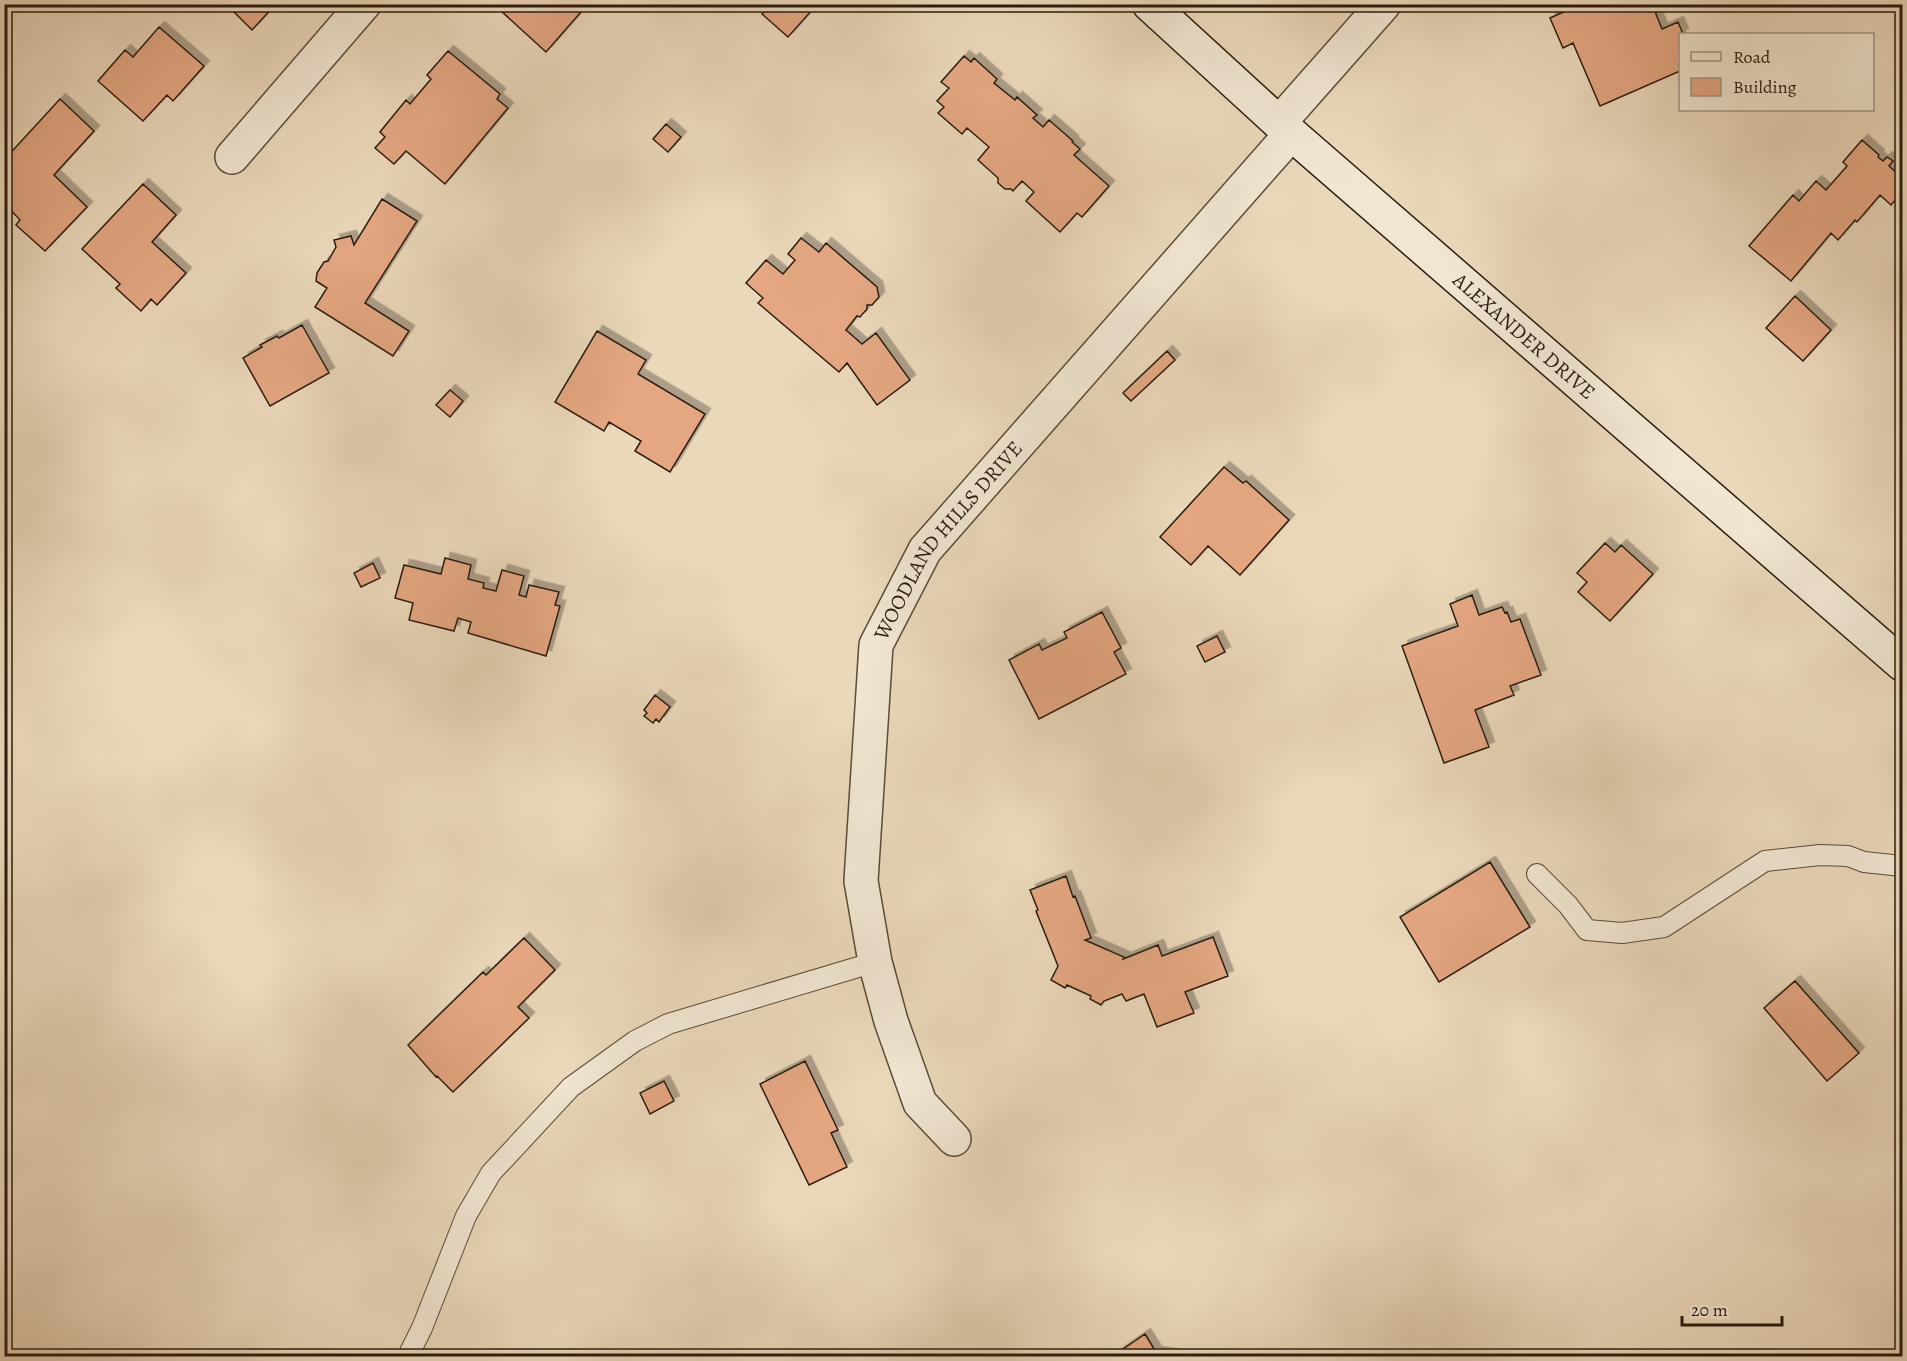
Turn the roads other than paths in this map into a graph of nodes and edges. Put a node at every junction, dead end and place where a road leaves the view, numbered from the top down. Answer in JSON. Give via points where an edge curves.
{"nodes":[{"id":1,"x":364,"y":4,"type":"edge"},
{"id":2,"x":1149,"y":4,"type":"edge"},
{"id":3,"x":1384,"y":4,"type":"edge"},
{"id":4,"x":1285,"y":128,"type":"junction"},
{"id":5,"x":232,"y":158,"type":"dead end"},
{"id":6,"x":1902,"y":664,"type":"edge"},
{"id":7,"x":1902,"y":866,"type":"edge"},
{"id":8,"x":1537,"y":874,"type":"dead end"},
{"id":9,"x":875,"y":962,"type":"junction"},
{"id":10,"x":954,"y":1139,"type":"dead end"},
{"id":11,"x":408,"y":1356,"type":"edge"}],
"edges":[{"from":1,"to":5,"type":"street"},
{"from":2,"to":4,"type":"street","name":"ALEXANDER DRIVE"},
{"from":3,"to":4,"type":"street","name":"WOODLAND HILLS DRIVE"},
{"from":4,"to":6,"type":"street","name":"ALEXANDER DRIVE"},
{"from":4,"to":9,"type":"street","name":"WOODLAND HILLS DRIVE","via":[[925,550],[876,645],[861,881]]},
{"from":7,"to":8,"type":"lane","via":[[1848,856],[1765,861],[1664,927],[1622,933],[1587,930]]},
{"from":9,"to":10,"type":"street","name":"WOODLAND HILLS DRIVE","via":[[920,1103]]},
{"from":9,"to":11,"type":"lane","via":[[668,1024],[635,1041],[571,1087],[490,1173],[465,1216]]}]}
